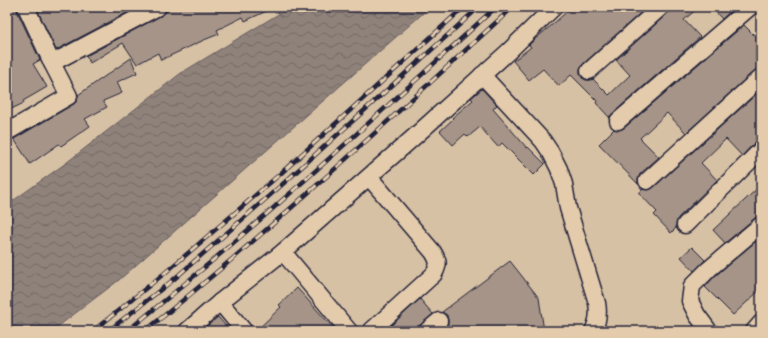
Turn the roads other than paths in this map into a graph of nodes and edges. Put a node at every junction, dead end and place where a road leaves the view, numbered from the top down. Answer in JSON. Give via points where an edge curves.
{"nodes":[{"id":1,"x":26,"y":7,"type":"edge"},
{"id":2,"x":158,"y":7,"type":"edge"},
{"id":3,"x":554,"y":7,"type":"edge"},
{"id":4,"x":661,"y":7,"type":"edge"},
{"id":5,"x":750,"y":7,"type":"edge"},
{"id":6,"x":52,"y":63,"type":"junction"},
{"id":7,"x":589,"y":71,"type":"dead end"},
{"id":8,"x":482,"y":75,"type":"junction"},
{"id":9,"x":761,"y":77,"type":"edge"},
{"id":10,"x":618,"y":121,"type":"dead end"},
{"id":11,"x":7,"y":132,"type":"edge"},
{"id":12,"x":761,"y":150,"type":"edge"},
{"id":13,"x":369,"y":177,"type":"junction"},
{"id":14,"x":647,"y":181,"type":"dead end"},
{"id":15,"x":685,"y":225,"type":"dead end"},
{"id":16,"x":761,"y":225,"type":"edge"},
{"id":17,"x":283,"y":252,"type":"junction"},
{"id":18,"x":220,"y":302,"type":"junction"},
{"id":19,"x":439,"y":321,"type":"dead end"},
{"id":20,"x":761,"y":323,"type":"edge"},
{"id":21,"x":187,"y":331,"type":"edge"},
{"id":22,"x":244,"y":331,"type":"edge"},
{"id":23,"x":349,"y":331,"type":"edge"},
{"id":24,"x":371,"y":331,"type":"edge"},
{"id":25,"x":427,"y":331,"type":"edge"},
{"id":26,"x":593,"y":331,"type":"edge"},
{"id":27,"x":709,"y":331,"type":"edge"},
{"id":28,"x":754,"y":331,"type":"edge"}],
"edges":[{"from":1,"to":6,"type":"street"},
{"from":2,"to":6,"type":"street"},
{"from":3,"to":8,"type":"street"},
{"from":4,"to":7,"type":"street"},
{"from":5,"to":10,"type":"street"},
{"from":6,"to":11,"type":"street","via":[[69,96]]},
{"from":8,"to":13,"type":"street"},
{"from":8,"to":26,"type":"street","via":[[543,141],[559,169],[597,303],[598,321]]},
{"from":9,"to":14,"type":"street"},
{"from":12,"to":15,"type":"street"},
{"from":13,"to":17,"type":"street"},
{"from":13,"to":24,"type":"street","via":[[438,259],[434,274]]},
{"from":16,"to":27,"type":"street","via":[[692,286],[690,301]]},
{"from":17,"to":18,"type":"street"},
{"from":17,"to":23,"type":"street"},
{"from":18,"to":21,"type":"street"},
{"from":18,"to":22,"type":"street"},
{"from":19,"to":25,"type":"street"},
{"from":20,"to":28,"type":"street"}]}
